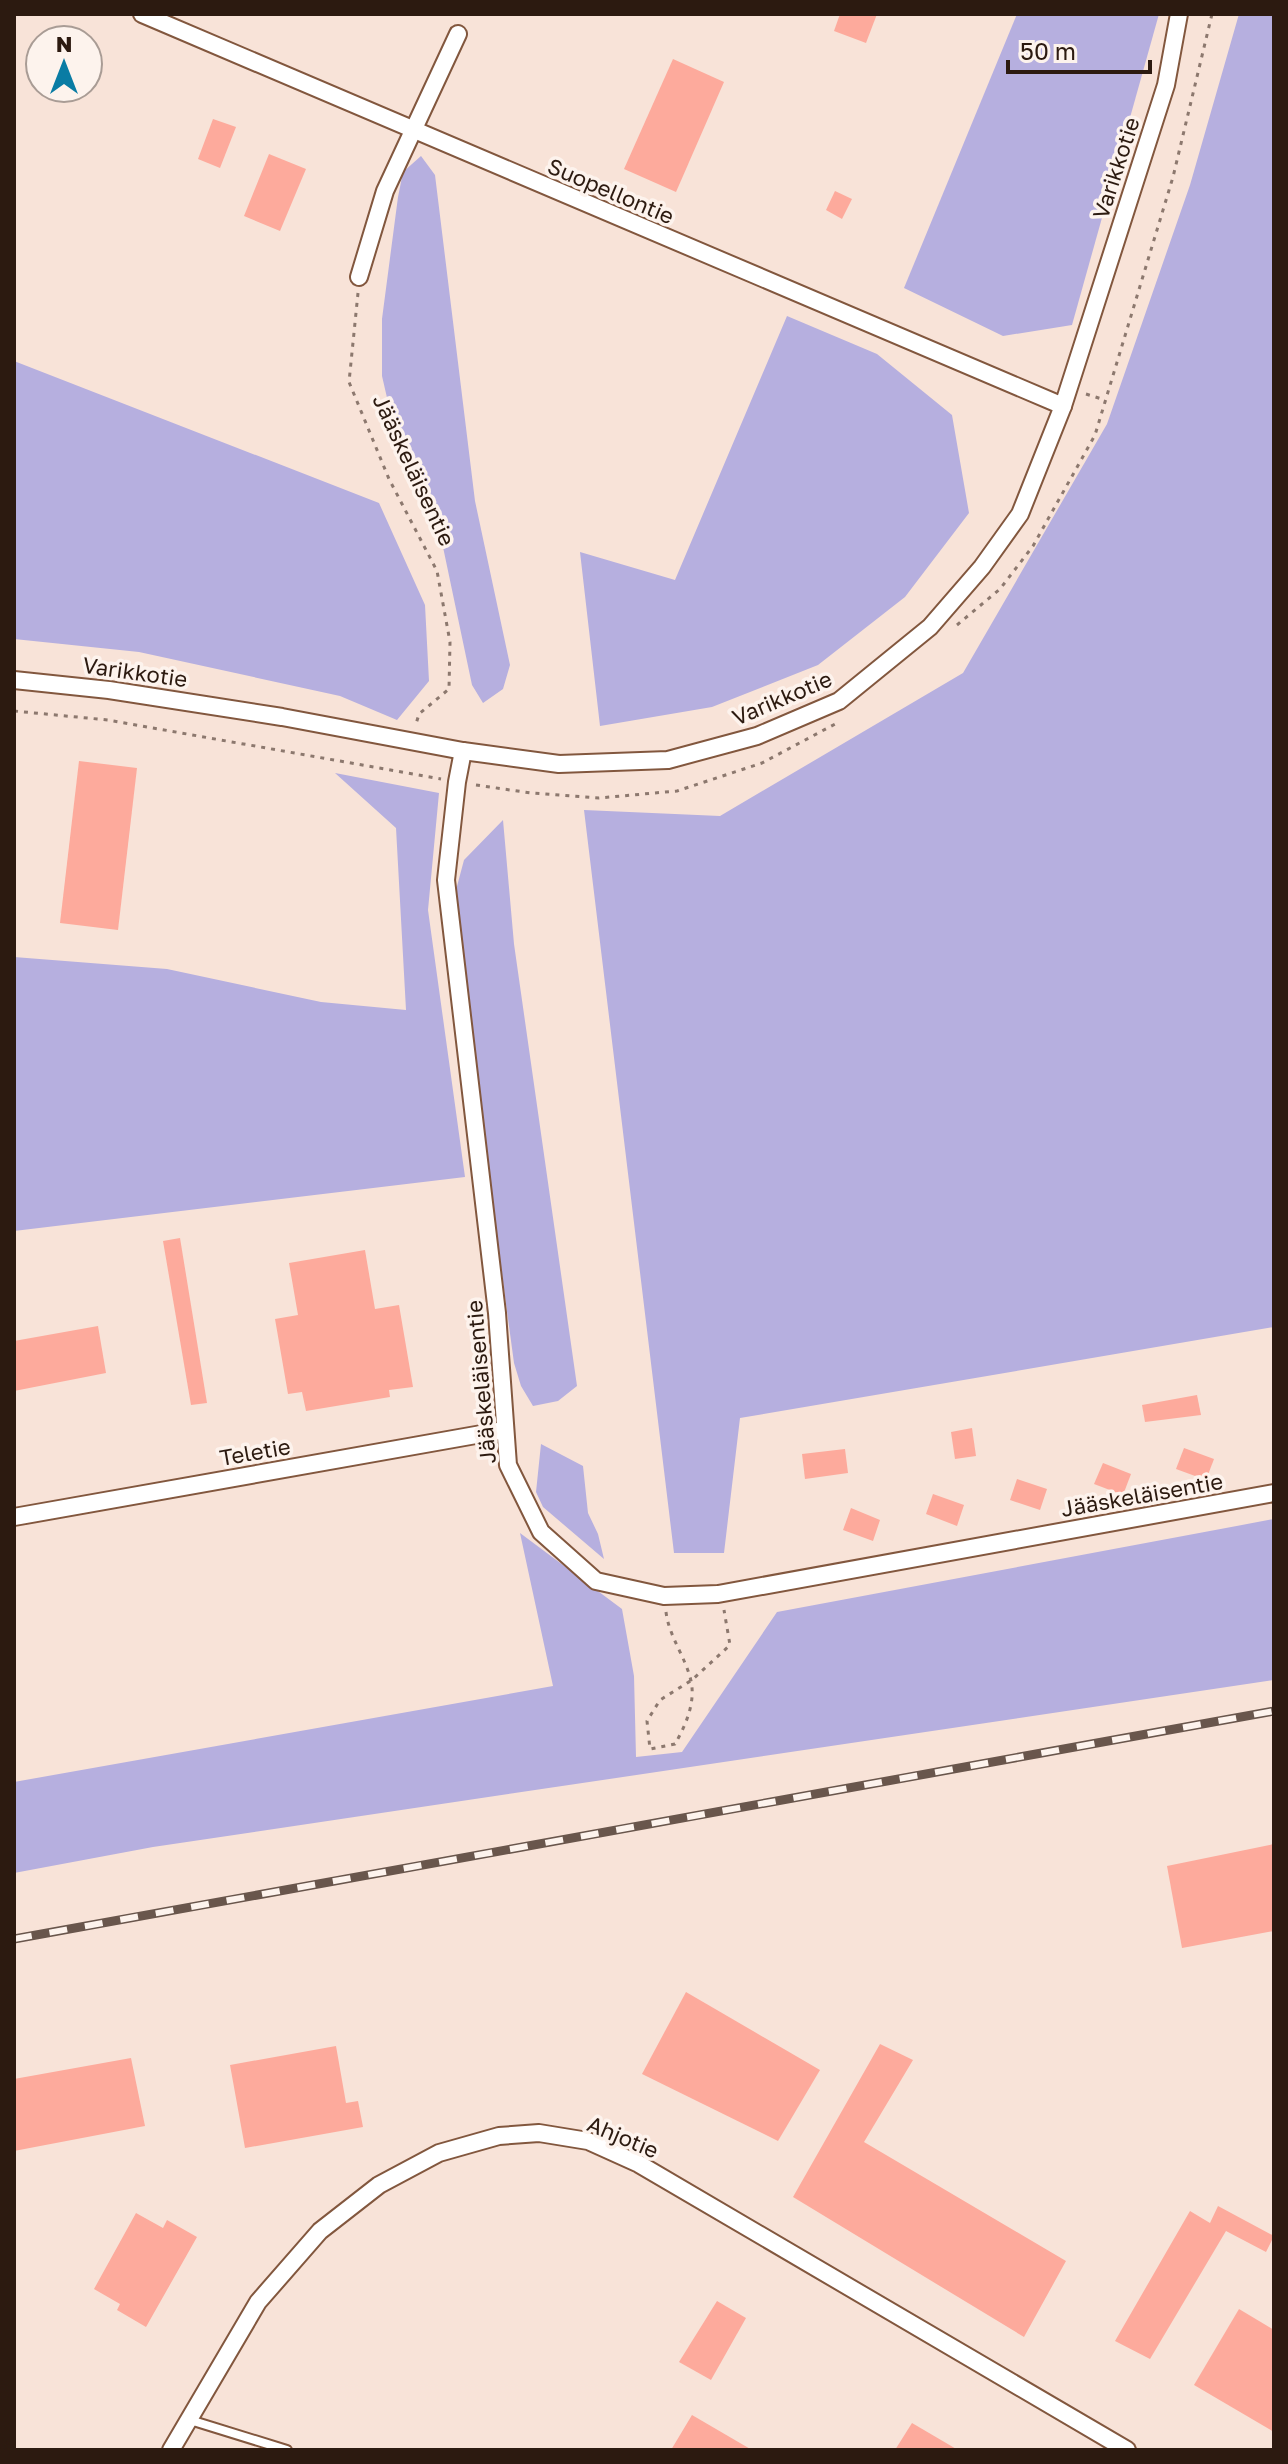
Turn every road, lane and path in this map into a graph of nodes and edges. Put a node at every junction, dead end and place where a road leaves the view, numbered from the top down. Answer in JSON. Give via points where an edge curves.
{"nodes":[{"id":1,"x":142,"y":14,"type":"edge"},
{"id":2,"x":1179,"y":14,"type":"edge"},
{"id":3,"x":1212,"y":14,"type":"edge"},
{"id":4,"x":458,"y":34,"type":"dead end"},
{"id":5,"x":412,"y":131,"type":"junction"},
{"id":6,"x":359,"y":277,"type":"joint"},
{"id":7,"x":1063,"y":406,"type":"junction"},
{"id":8,"x":952,"y":629,"type":"dead end"},
{"id":9,"x":14,"y":680,"type":"edge"},
{"id":10,"x":14,"y":711,"type":"edge"},
{"id":11,"x":843,"y":719,"type":"dead end"},
{"id":12,"x":411,"y":742,"type":"junction"},
{"id":13,"x":463,"y":751,"type":"junction"},
{"id":14,"x":457,"y":782,"type":"junction"},
{"id":15,"x":504,"y":1430,"type":"junction"},
{"id":16,"x":1274,"y":1493,"type":"edge"},
{"id":17,"x":14,"y":1517,"type":"edge"},
{"id":18,"x":718,"y":1594,"type":"junction"},
{"id":19,"x":664,"y":1596,"type":"junction"},
{"id":20,"x":692,"y":1680,"type":"junction"},
{"id":21,"x":189,"y":2420,"type":"junction"},
{"id":22,"x":171,"y":2450,"type":"edge"},
{"id":23,"x":287,"y":2450,"type":"edge"},
{"id":24,"x":1127,"y":2450,"type":"edge"}],
"edges":[{"from":1,"to":5,"type":"street","name":"Suopellontie"},
{"from":2,"to":7,"type":"street","name":"Varikkotie","via":[[1166,85]]},
{"from":3,"to":8,"type":"path","via":[[1173,177],[1095,435],[1033,546],[1000,589]]},
{"from":4,"to":5,"type":"street"},
{"from":5,"to":6,"type":"street","via":[[385,191]]},
{"from":5,"to":7,"type":"street","name":"Suopellontie"},
{"from":6,"to":12,"type":"path","name":"Jääskeläisentie","via":[[349,382],[389,479],[437,571],[450,642],[449,689],[419,714]]},
{"from":7,"to":13,"type":"street","name":"Varikkotie","via":[[1020,514],[982,567],[930,627],[839,701],[757,736],[668,760],[559,764]]},
{"from":9,"to":12,"type":"street","name":"Varikkotie","via":[[204,704]]},
{"from":10,"to":14,"type":"path","via":[[108,720]]},
{"from":11,"to":14,"type":"path","via":[[762,763],[677,791],[599,798]]},
{"from":12,"to":13,"type":"street","name":"Varikkotie"},
{"from":13,"to":14,"type":"street","name":"Jääskeläisentie"},
{"from":14,"to":15,"type":"street","name":"Jääskeläisentie","via":[[446,880],[497,1313]]},
{"from":15,"to":17,"type":"street","name":"Teletie"},
{"from":15,"to":19,"type":"street","name":"Jääskeläisentie","via":[[508,1465],[541,1532],[596,1581]]},
{"from":16,"to":18,"type":"street","name":"Jääskeläisentie"},
{"from":18,"to":19,"type":"street","name":"Jääskeläisentie"},
{"from":18,"to":20,"type":"path","via":[[730,1645]]},
{"from":19,"to":20,"type":"path","via":[[667,1626]]},
{"from":20,"to":20,"type":"path","via":[[688,1720],[675,1744],[650,1749],[647,1721],[660,1700]]},
{"from":21,"to":22,"type":"street","name":"Ahjotie"},
{"from":21,"to":23,"type":"lane"},
{"from":21,"to":24,"type":"street","name":"Ahjotie","via":[[258,2302],[320,2231],[379,2185],[439,2153],[499,2136],[539,2133],[588,2141],[639,2164]]}]}
